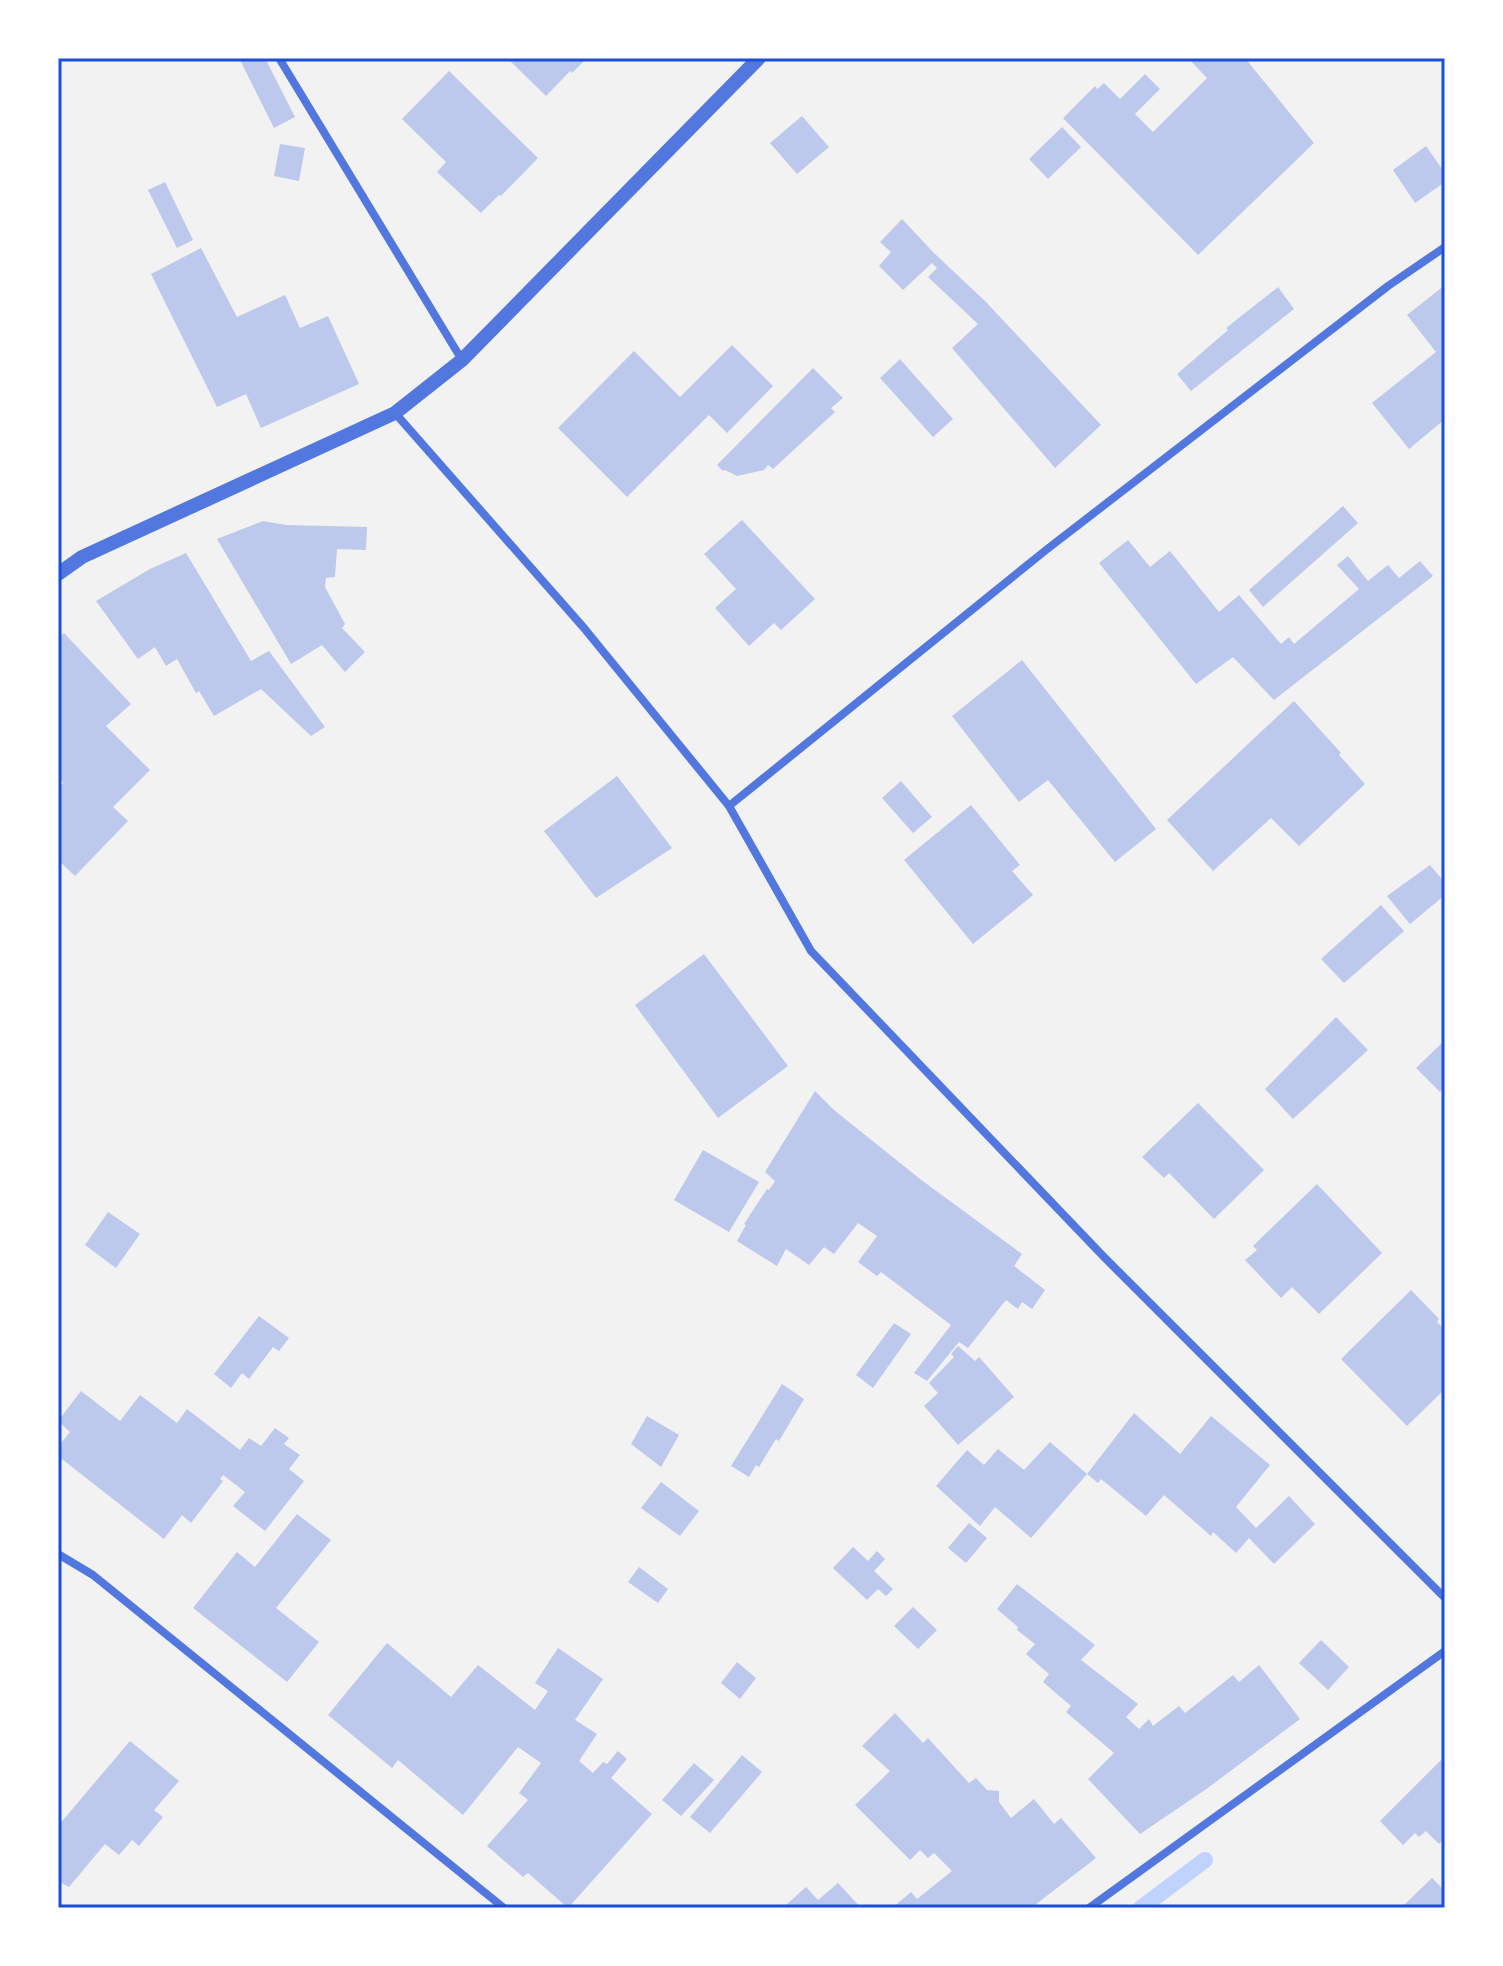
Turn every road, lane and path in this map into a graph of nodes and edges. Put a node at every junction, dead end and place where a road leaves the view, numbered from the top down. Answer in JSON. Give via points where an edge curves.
{"nodes":[{"id":1,"x":279,"y":58,"type":"edge"},
{"id":2,"x":759,"y":58,"type":"edge"},
{"id":3,"x":1445,"y":247,"type":"edge"},
{"id":4,"x":462,"y":360,"type":"junction"},
{"id":5,"x":395,"y":413,"type":"junction"},
{"id":6,"x":58,"y":574,"type":"edge"},
{"id":7,"x":729,"y":806,"type":"junction"},
{"id":8,"x":58,"y":1554,"type":"edge"},
{"id":9,"x":1445,"y":1598,"type":"edge"},
{"id":10,"x":1445,"y":1651,"type":"edge"},
{"id":11,"x":504,"y":1908,"type":"edge"},
{"id":12,"x":1089,"y":1908,"type":"edge"}],
"edges":[{"from":1,"to":4,"type":"street"},
{"from":2,"to":4,"type":"street"},
{"from":3,"to":7,"type":"street","via":[[1046,550]]},
{"from":4,"to":5,"type":"street"},
{"from":5,"to":6,"type":"street","via":[[82,557]]},
{"from":5,"to":7,"type":"street","via":[[584,628]]},
{"from":7,"to":9,"type":"street","via":[[811,951],[1104,1257]]},
{"from":8,"to":11,"type":"street","via":[[105,1585]]},
{"from":10,"to":12,"type":"street"}]}
